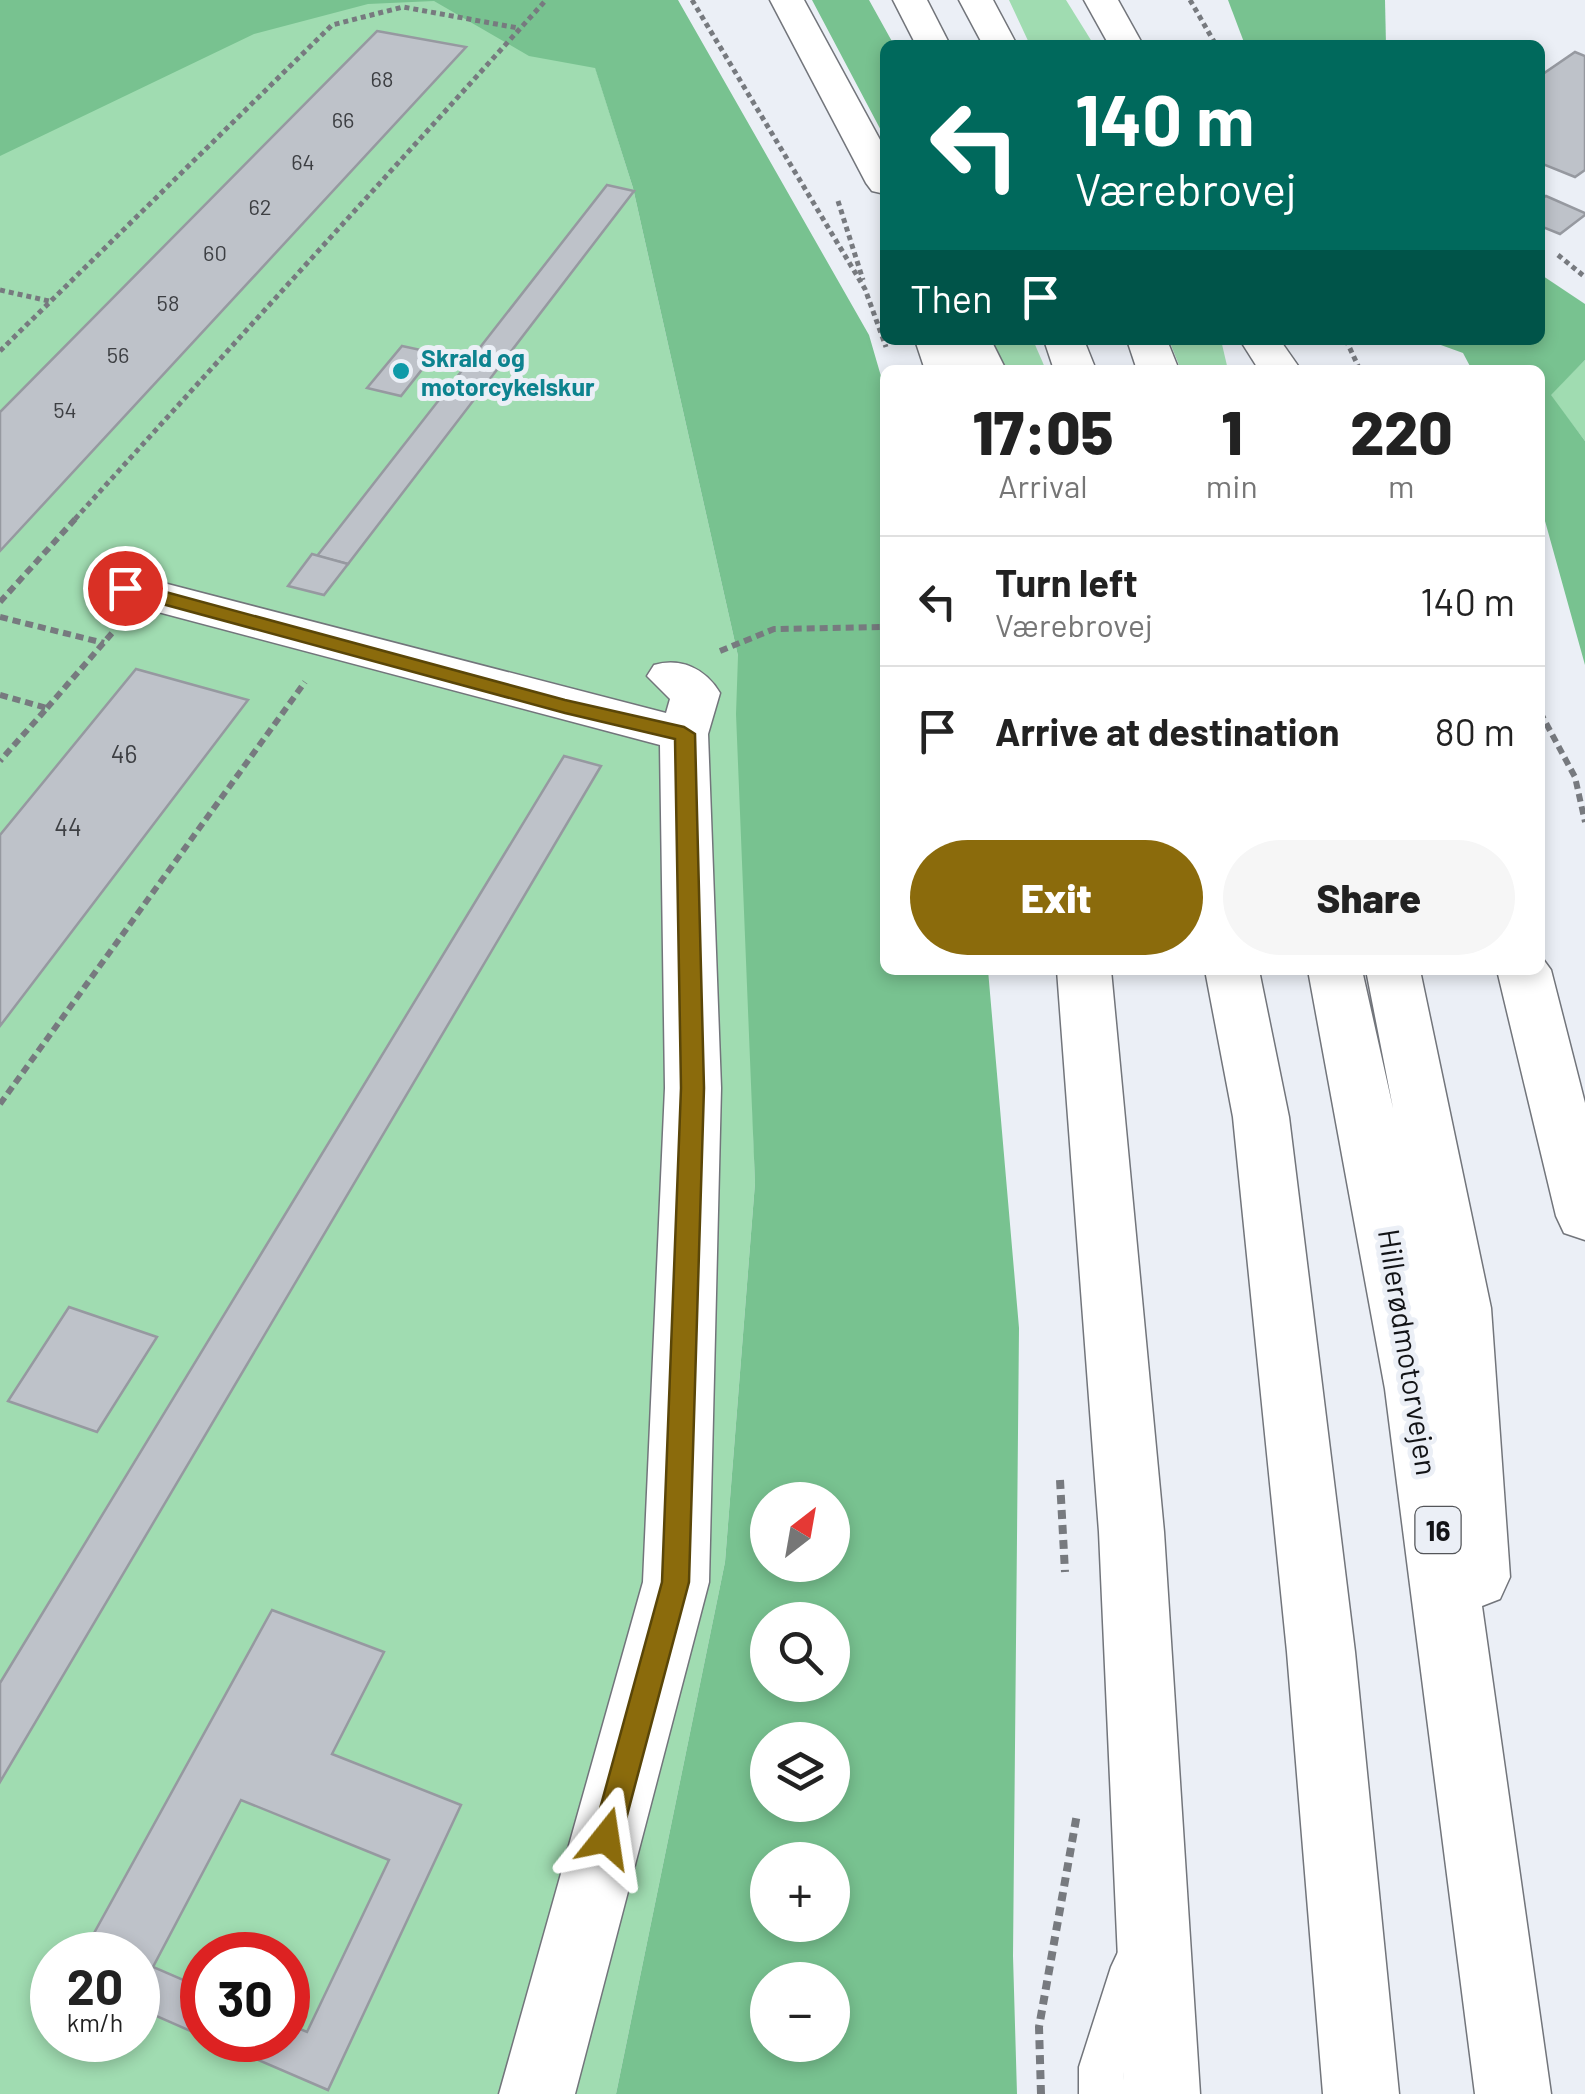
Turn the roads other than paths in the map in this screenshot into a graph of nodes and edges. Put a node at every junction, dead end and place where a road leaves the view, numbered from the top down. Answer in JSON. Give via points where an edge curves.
{"nodes":[{"id":1,"x":787,"y":0,"type":"edge"},
{"id":2,"x":910,"y":0,"type":"edge"},
{"id":3,"x":976,"y":0,"type":"edge"},
{"id":4,"x":1101,"y":0,"type":"edge"},
{"id":5,"x":930,"y":40,"type":"edge"},
{"id":6,"x":997,"y":40,"type":"edge"},
{"id":7,"x":1123,"y":40,"type":"edge"},
{"id":8,"x":880,"y":174,"type":"edge"},
{"id":9,"x":136,"y":590,"type":"road end"},
{"id":10,"x":671,"y":676,"type":"dead end"},
{"id":11,"x":684,"y":734,"type":"junction"},
{"id":12,"x":1084,"y":975,"type":"edge"},
{"id":13,"x":1194,"y":975,"type":"edge"},
{"id":14,"x":1233,"y":975,"type":"edge"},
{"id":15,"x":1336,"y":975,"type":"edge"},
{"id":16,"x":1394,"y":975,"type":"edge"},
{"id":17,"x":1525,"y":975,"type":"edge"},
{"id":18,"x":1261,"y":1116,"type":"junction"},
{"id":19,"x":1585,"y":1216,"type":"edge"},
{"id":20,"x":1154,"y":1900,"type":"junction"},
{"id":21,"x":1510,"y":2066,"type":"edge"},
{"id":22,"x":537,"y":2094,"type":"edge"},
{"id":23,"x":1102,"y":2094,"type":"edge"},
{"id":24,"x":1162,"y":2094,"type":"edge"},
{"id":25,"x":1361,"y":2094,"type":"edge"}],
"edges":[{"from":1,"to":8,"type":"main road"},
{"from":2,"to":5,"type":"main road"},
{"from":3,"to":6,"type":"main road"},
{"from":4,"to":7,"type":"main road"},
{"from":9,"to":11,"type":"main road"},
{"from":10,"to":11,"type":"main road","via":[[696,694]]},
{"from":11,"to":22,"type":"main road","via":[[693,1088],[676,1582]]},
{"from":12,"to":20,"type":"main road","via":[[1108,1214]]},
{"from":13,"to":18,"type":"main road"},
{"from":14,"to":18,"type":"main road"},
{"from":15,"to":21,"type":"main road","name":"Hillerødmotorvejen","number":"16","via":[[1377,1154],[1460,1666]]},
{"from":16,"to":21,"type":"main road","via":[[1460,1308]]},
{"from":17,"to":19,"type":"main road"},
{"from":18,"to":25,"type":"main road","via":[[1321,1652]]},
{"from":20,"to":23,"type":"lane","via":[[1101,2067]]},
{"from":20,"to":24,"type":"main road"}]}
